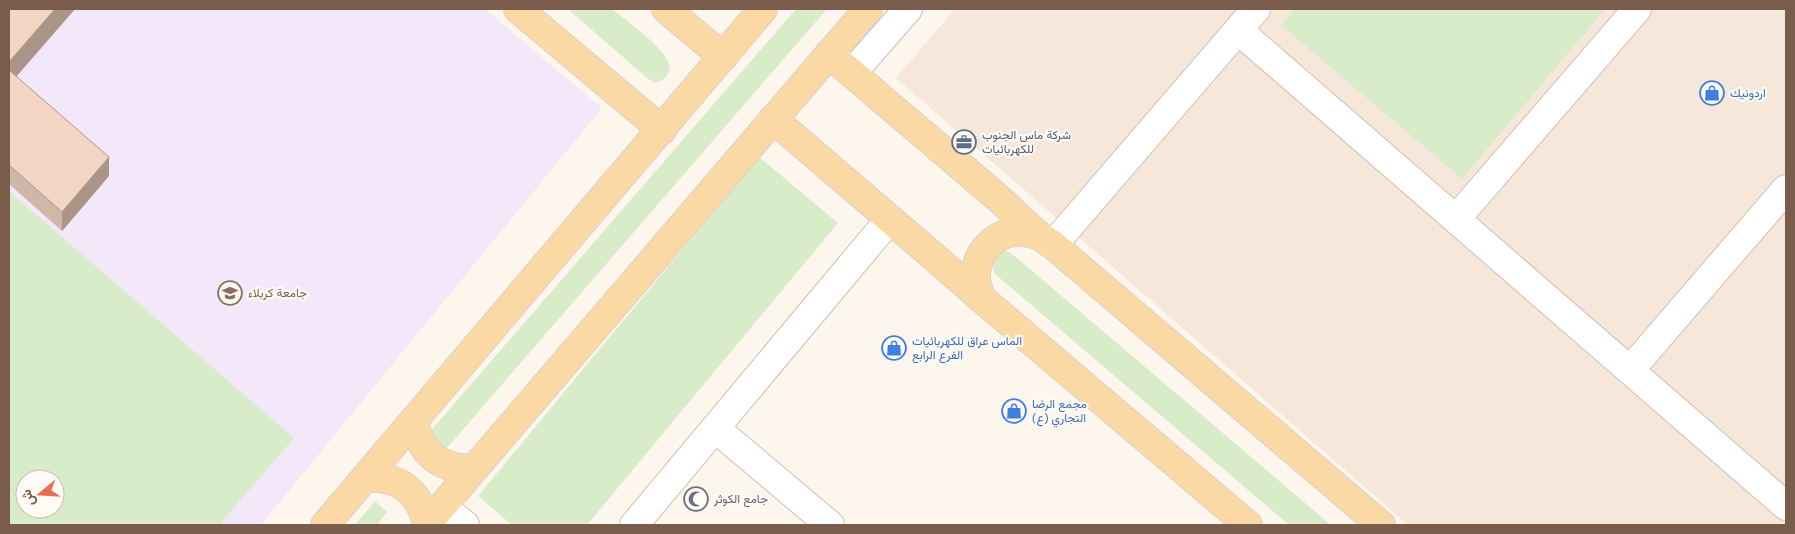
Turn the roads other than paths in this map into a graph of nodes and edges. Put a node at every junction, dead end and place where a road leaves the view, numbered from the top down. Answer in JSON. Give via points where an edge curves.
{"nodes":[{"id":1,"x":518,"y":9,"type":"edge"},
{"id":2,"x":666,"y":9,"type":"edge"},
{"id":3,"x":763,"y":9,"type":"edge"},
{"id":4,"x":868,"y":9,"type":"edge"},
{"id":5,"x":908,"y":9,"type":"edge"},
{"id":6,"x":1256,"y":9,"type":"edge"},
{"id":7,"x":1637,"y":9,"type":"edge"},
{"id":8,"x":1238,"y":30,"type":"junction"},
{"id":9,"x":829,"y":54,"type":"junction"},
{"id":10,"x":723,"y":57,"type":"junction"},
{"id":11,"x":852,"y":73,"type":"junction"},
{"id":12,"x":773,"y":119,"type":"junction"},
{"id":13,"x":662,"y":130,"type":"junction"},
{"id":14,"x":1786,"y":189,"type":"edge"},
{"id":15,"x":890,"y":219,"type":"junction"},
{"id":16,"x":1456,"y":219,"type":"junction"},
{"id":17,"x":1045,"y":240,"type":"junction"},
{"id":18,"x":982,"y":299,"type":"junction"},
{"id":19,"x":1630,"y":370,"type":"junction"},
{"id":20,"x":414,"y":420,"type":"junction"},
{"id":21,"x":715,"y":428,"type":"junction"},
{"id":22,"x":473,"y":469,"type":"junction"},
{"id":23,"x":365,"y":478,"type":"junction"},
{"id":24,"x":1786,"y":506,"type":"edge"},
{"id":25,"x":432,"y":518,"type":"edge"},
{"id":26,"x":325,"y":525,"type":"edge"},
{"id":27,"x":465,"y":525,"type":"edge"},
{"id":28,"x":634,"y":525,"type":"edge"},
{"id":29,"x":830,"y":525,"type":"edge"},
{"id":30,"x":1248,"y":525,"type":"edge"},
{"id":31,"x":1381,"y":525,"type":"edge"}],
"edges":[{"from":1,"to":13,"type":"main road"},
{"from":2,"to":10,"type":"main road"},
{"from":3,"to":10,"type":"main road"},
{"from":4,"to":9,"type":"main road"},
{"from":5,"to":11,"type":"street"},
{"from":6,"to":8,"type":"street"},
{"from":7,"to":16,"type":"street"},
{"from":8,"to":16,"type":"street"},
{"from":8,"to":17,"type":"street"},
{"from":9,"to":11,"type":"main road"},
{"from":9,"to":12,"type":"main road"},
{"from":10,"to":13,"type":"main road"},
{"from":11,"to":17,"type":"main road"},
{"from":12,"to":15,"type":"main road"},
{"from":12,"to":22,"type":"main road"},
{"from":13,"to":20,"type":"main road"},
{"from":14,"to":19,"type":"street"},
{"from":15,"to":18,"type":"main road"},
{"from":15,"to":21,"type":"street"},
{"from":16,"to":19,"type":"street"},
{"from":17,"to":18,"type":"main road","via":[[1026,232],[1013,232],[996,239],[983,251],[976,275]]},
{"from":17,"to":31,"type":"main road"},
{"from":18,"to":30,"type":"main road"},
{"from":19,"to":24,"type":"street"},
{"from":20,"to":22,"type":"main road","via":[[416,432],[428,453],[449,466]]},
{"from":20,"to":23,"type":"main road"},
{"from":21,"to":28,"type":"street"},
{"from":21,"to":29,"type":"street"},
{"from":22,"to":25,"type":"main road"},
{"from":23,"to":25,"type":"main road","via":[[389,479],[400,484],[411,491],[424,512]]},
{"from":23,"to":26,"type":"main road"},
{"from":25,"to":27,"type":"street"}]}
